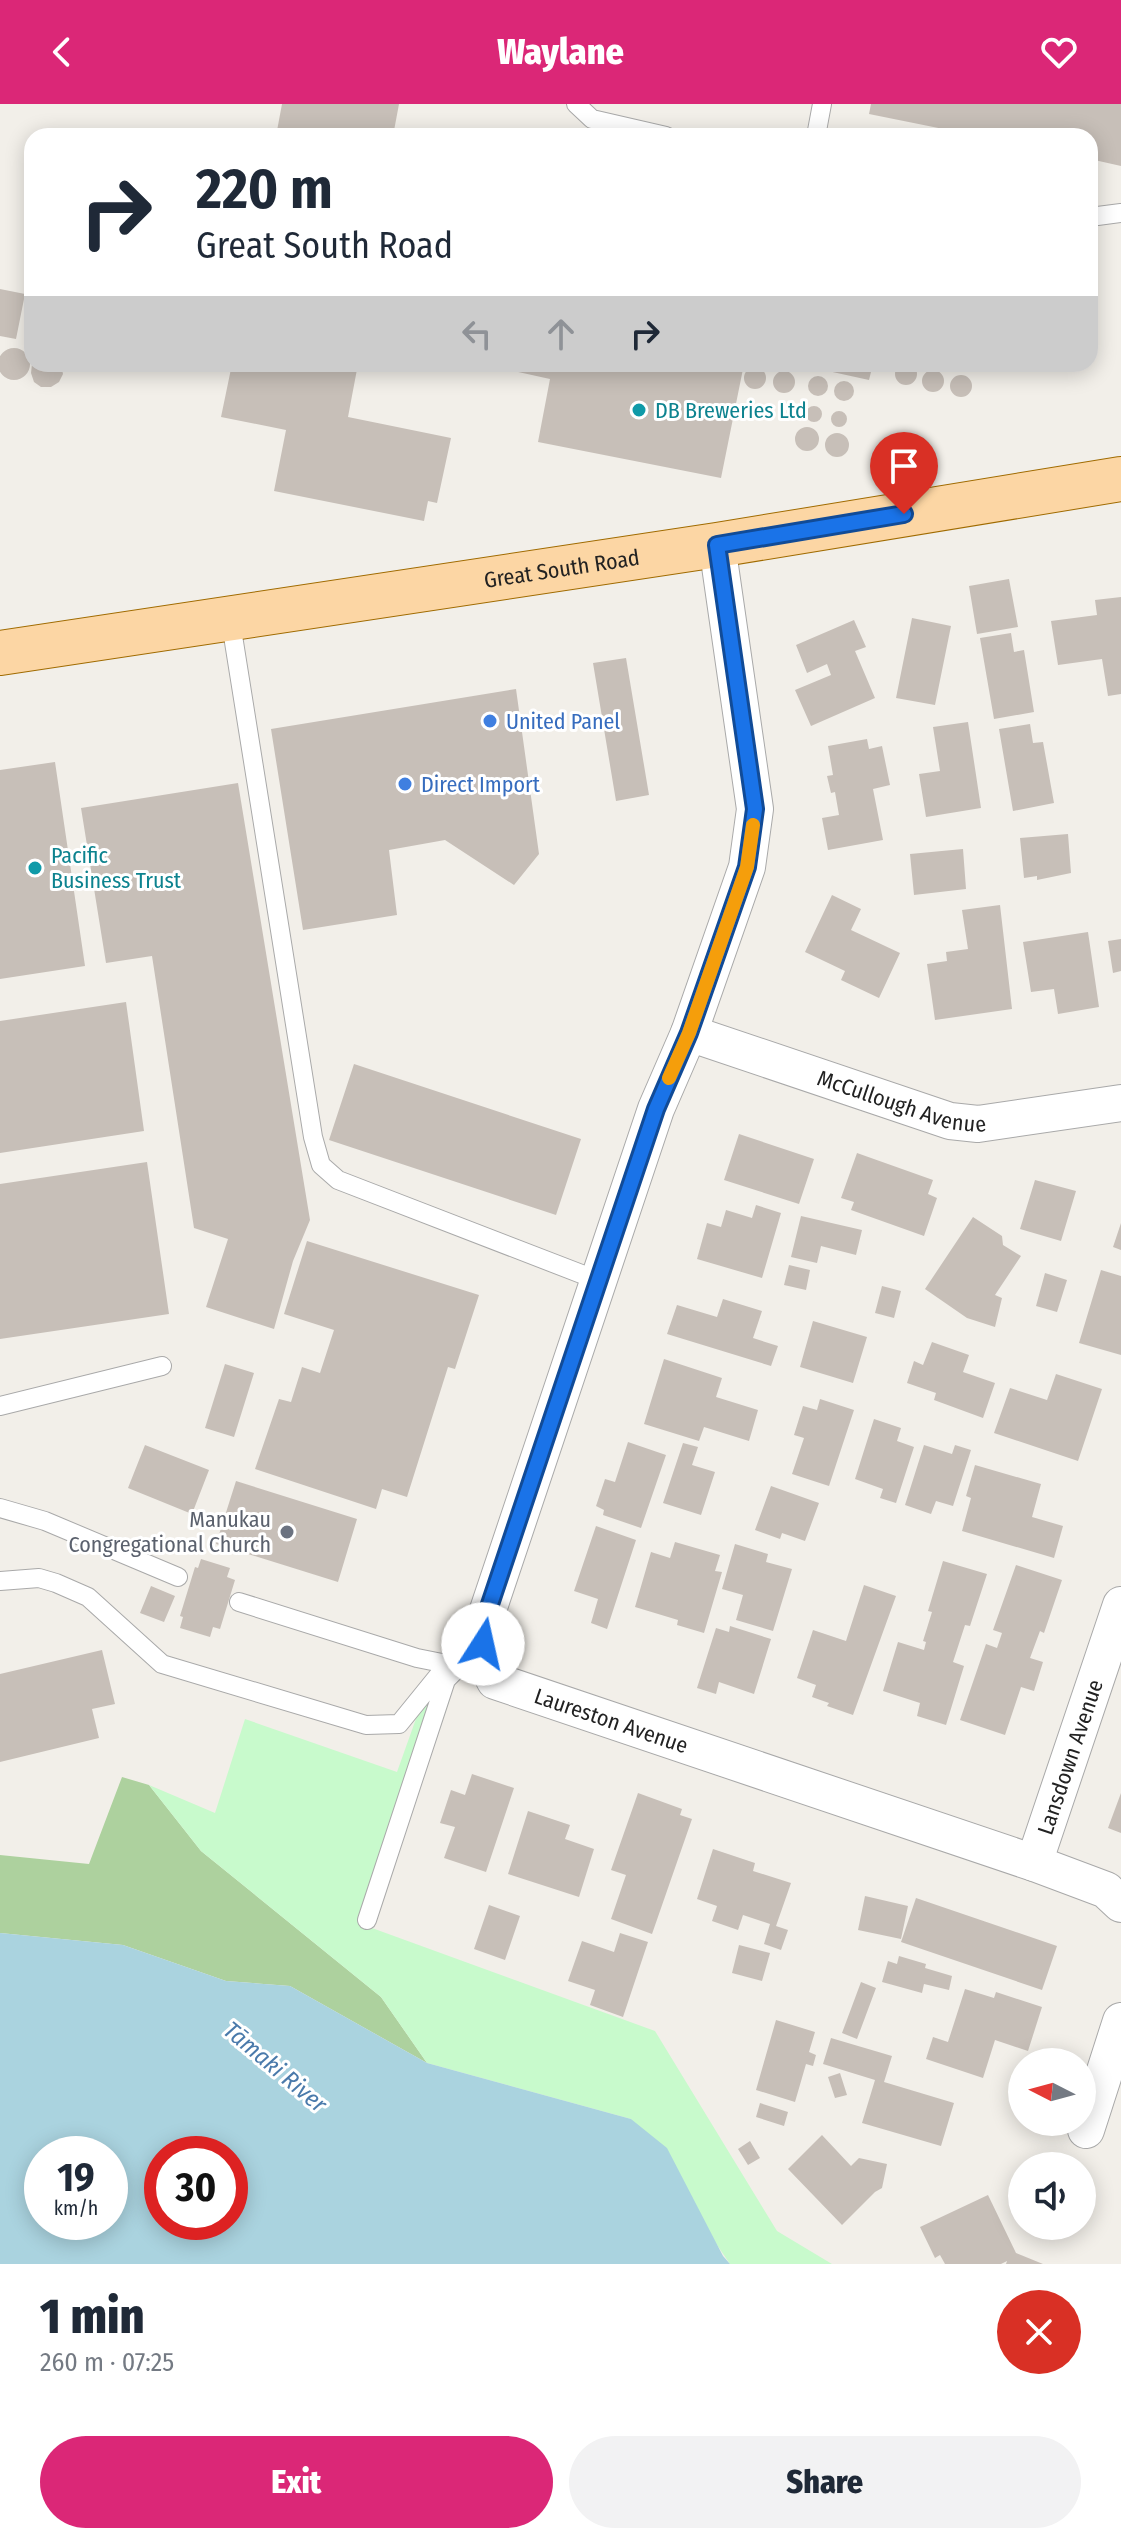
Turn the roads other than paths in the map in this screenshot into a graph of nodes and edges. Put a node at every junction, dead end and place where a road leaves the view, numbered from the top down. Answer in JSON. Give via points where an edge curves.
{"nodes":[{"id":1,"x":576,"y":104,"type":"edge"},
{"id":2,"x":822,"y":104,"type":"edge"},
{"id":3,"x":631,"y":128,"type":"edge"},
{"id":4,"x":818,"y":128,"type":"edge"},
{"id":5,"x":1121,"y":213,"type":"edge"},
{"id":6,"x":1098,"y":216,"type":"edge"},
{"id":7,"x":1121,"y":479,"type":"edge"},
{"id":8,"x":717,"y":545,"type":"junction"},
{"id":9,"x":230,"y":617,"type":"junction"},
{"id":10,"x":0,"y":653,"type":"edge"},
{"id":11,"x":689,"y":1033,"type":"junction"},
{"id":12,"x":1121,"y":1103,"type":"edge"},
{"id":13,"x":597,"y":1280,"type":"junction"},
{"id":14,"x":162,"y":1366,"type":"dead end"},
{"id":15,"x":0,"y":1406,"type":"edge"},
{"id":16,"x":0,"y":1508,"type":"edge"},
{"id":17,"x":178,"y":1577,"type":"dead end"},
{"id":18,"x":0,"y":1581,"type":"edge"},
{"id":19,"x":239,"y":1602,"type":"dead end"},
{"id":20,"x":1121,"y":1605,"type":"edge"},
{"id":21,"x":483,"y":1644,"type":"junction"},
{"id":22,"x":447,"y":1664,"type":"junction"},
{"id":23,"x":1034,"y":1863,"type":"junction"},
{"id":24,"x":1121,"y":1904,"type":"edge"},
{"id":25,"x":367,"y":1920,"type":"dead end"},
{"id":26,"x":1121,"y":2021,"type":"edge"},
{"id":27,"x":1096,"y":2099,"type":"edge"}],
"edges":[{"from":1,"to":3,"type":"lane","via":[[592,119]]},
{"from":2,"to":4,"type":"lane"},
{"from":5,"to":6,"type":"lane"},
{"from":7,"to":8,"type":"main road","name":"Great South Road"},
{"from":8,"to":9,"type":"main road","name":"Great South Road"},
{"from":8,"to":11,"type":"street","name":"Laureston Avenue","via":[[755,809],[747,867]]},
{"from":9,"to":10,"type":"main road","name":"Great South Road"},
{"from":9,"to":13,"type":"lane","via":[[321,1165],[338,1180]]},
{"from":11,"to":12,"type":"street","name":"McCullough Avenue","via":[[950,1121],[978,1124]]},
{"from":11,"to":13,"type":"street","name":"Laureston Avenue","via":[[656,1109]]},
{"from":13,"to":21,"type":"street","name":"Laureston Avenue","via":[[481,1631]]},
{"from":14,"to":15,"type":"lane"},
{"from":16,"to":17,"type":"lane","via":[[45,1521]]},
{"from":18,"to":22,"type":"lane","via":[[39,1578],[56,1583],[88,1597],[162,1664],[366,1725],[399,1724]]},
{"from":19,"to":22,"type":"lane"},
{"from":20,"to":23,"type":"street","name":"Lansdown Avenue"},
{"from":21,"to":22,"type":"lane"},
{"from":21,"to":23,"type":"street","name":"Laureston Avenue","via":[[495,1681]]},
{"from":21,"to":25,"type":"lane","via":[[446,1680]]},
{"from":23,"to":24,"type":"street","name":"Laureston Avenue","via":[[1106,1890]]},
{"from":26,"to":27,"type":"street"}]}
